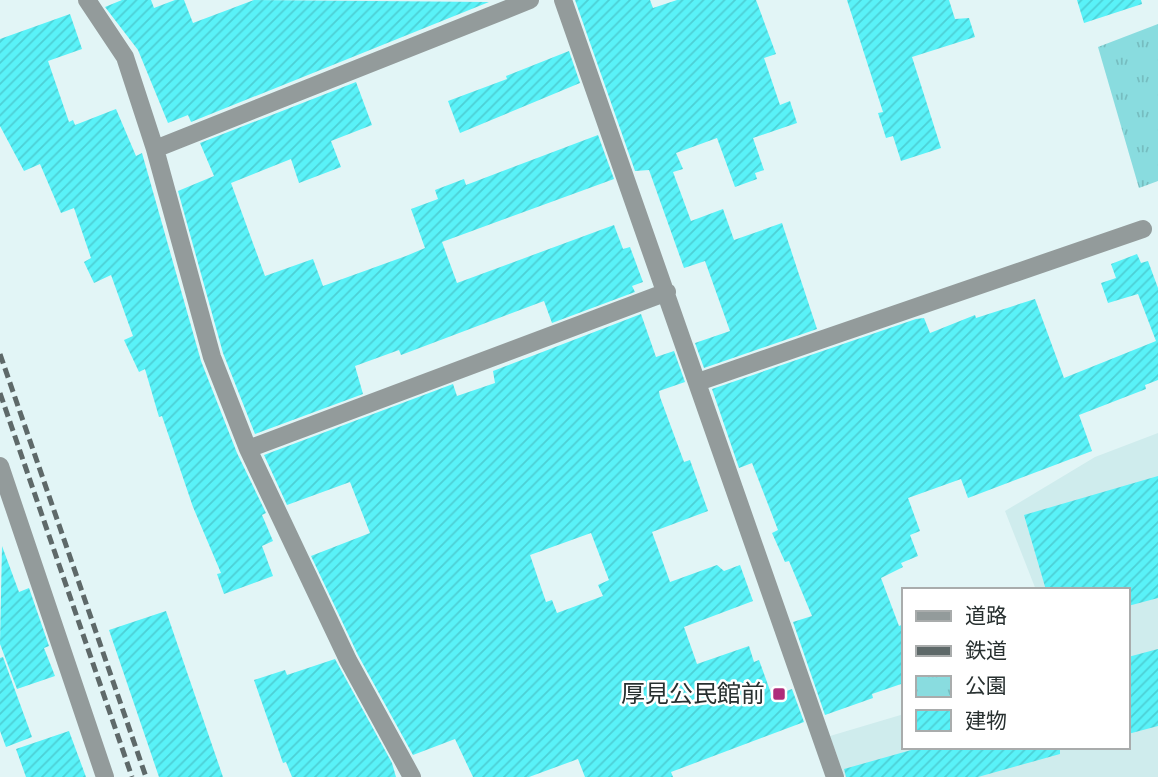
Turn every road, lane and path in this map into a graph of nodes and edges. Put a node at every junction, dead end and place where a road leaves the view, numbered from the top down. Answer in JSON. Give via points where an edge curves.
{"nodes":[{"id":1,"x":87,"y":0,"type":"edge"},
{"id":2,"x":530,"y":0,"type":"edge"},
{"id":3,"x":563,"y":0,"type":"edge"},
{"id":4,"x":155,"y":149,"type":"junction"},
{"id":5,"x":1143,"y":229,"type":"dead end"},
{"id":6,"x":667,"y":292,"type":"junction"},
{"id":7,"x":698,"y":383,"type":"junction"},
{"id":8,"x":248,"y":449,"type":"junction"},
{"id":9,"x":0,"y":466,"type":"edge"},
{"id":10,"x":105,"y":777,"type":"edge"},
{"id":11,"x":412,"y":777,"type":"edge"},
{"id":12,"x":835,"y":777,"type":"edge"}],
"edges":[{"from":1,"to":4,"type":"street","via":[[125,57]]},
{"from":2,"to":4,"type":"street"},
{"from":3,"to":6,"type":"street"},
{"from":4,"to":8,"type":"street","via":[[212,357]]},
{"from":5,"to":7,"type":"street"},
{"from":6,"to":7,"type":"street"},
{"from":6,"to":8,"type":"street"},
{"from":7,"to":12,"type":"street"},
{"from":8,"to":11,"type":"street","via":[[348,660]]},
{"from":9,"to":10,"type":"street"}]}
